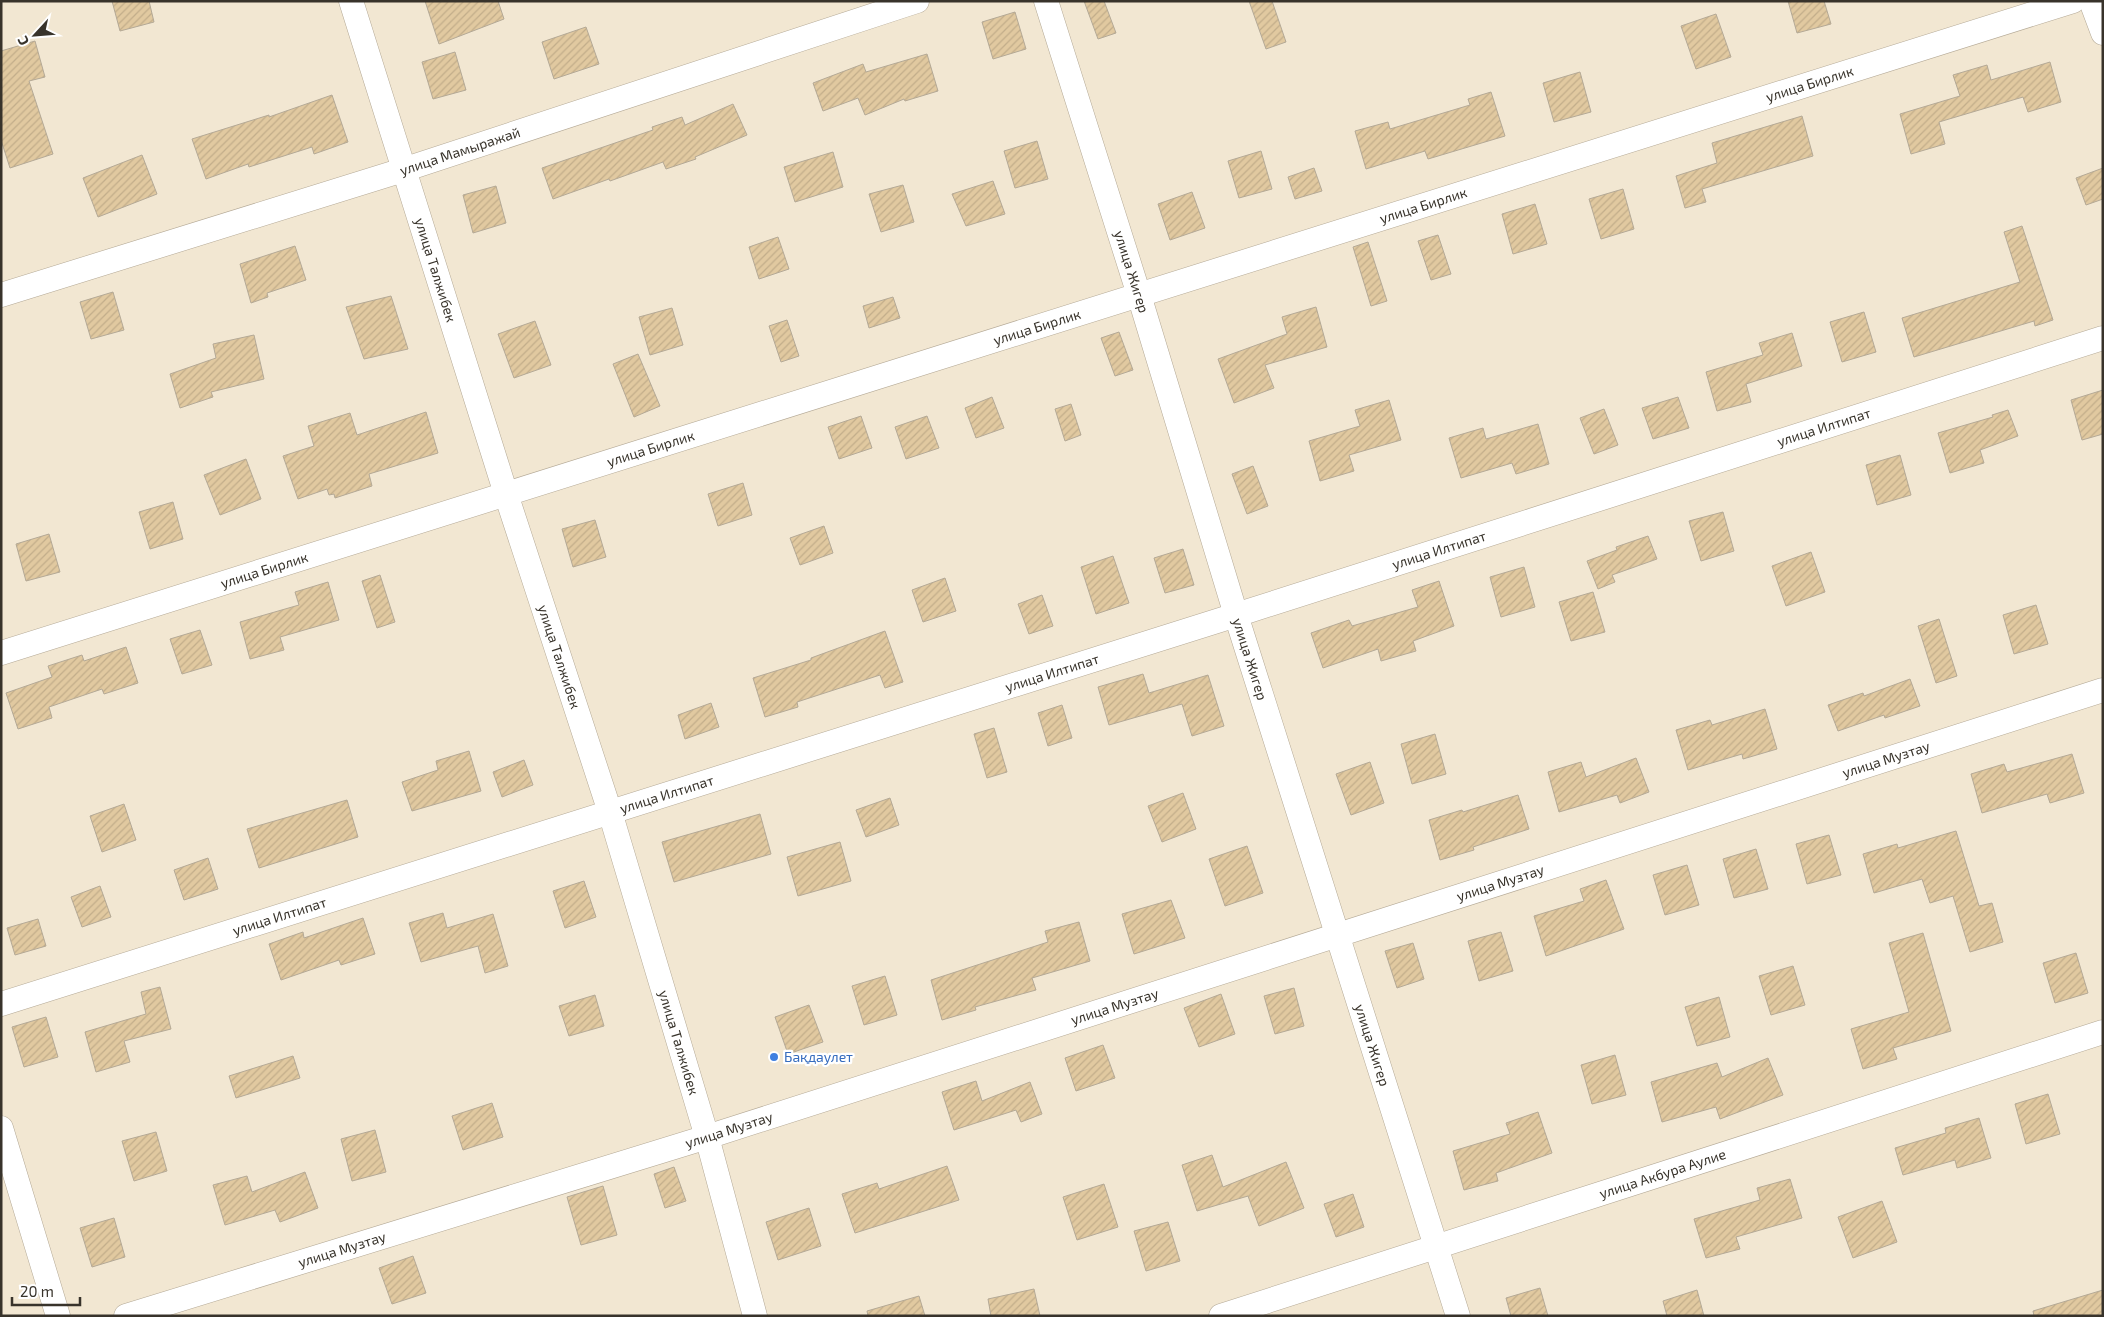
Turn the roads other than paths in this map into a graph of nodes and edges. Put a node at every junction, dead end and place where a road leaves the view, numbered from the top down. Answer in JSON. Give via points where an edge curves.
{"nodes":[{"id":1,"x":352,"y":1,"type":"edge"},
{"id":2,"x":917,"y":1,"type":"edge"},
{"id":3,"x":1046,"y":1,"type":"edge"},
{"id":4,"x":2073,"y":1,"type":"edge"},
{"id":5,"x":2091,"y":1,"type":"edge"},
{"id":6,"x":2103,"y":33,"type":"edge"},
{"id":7,"x":403,"y":170,"type":"junction"},
{"id":8,"x":1,"y":295,"type":"edge"},
{"id":9,"x":1139,"y":295,"type":"junction"},
{"id":10,"x":2103,"y":338,"type":"edge"},
{"id":11,"x":506,"y":494,"type":"junction"},
{"id":12,"x":1236,"y":615,"type":"junction"},
{"id":13,"x":1,"y":653,"type":"edge"},
{"id":14,"x":2103,"y":690,"type":"edge"},
{"id":15,"x":610,"y":812,"type":"junction"},
{"id":16,"x":1336,"y":934,"type":"junction"},
{"id":17,"x":1,"y":1004,"type":"edge"},
{"id":18,"x":2103,"y":1032,"type":"edge"},
{"id":19,"x":1,"y":1128,"type":"edge"},
{"id":20,"x":707,"y":1137,"type":"junction"},
{"id":21,"x":1437,"y":1248,"type":"junction"},
{"id":22,"x":58,"y":1316,"type":"edge"},
{"id":23,"x":126,"y":1316,"type":"edge"},
{"id":24,"x":754,"y":1316,"type":"edge"},
{"id":25,"x":1221,"y":1316,"type":"edge"},
{"id":26,"x":1458,"y":1316,"type":"edge"}],
"edges":[{"from":1,"to":7,"type":"street","name":"улица Талжибек"},
{"from":2,"to":7,"type":"street","name":"улица Мамыражай"},
{"from":3,"to":9,"type":"street","name":"улица Жигер"},
{"from":4,"to":9,"type":"street","name":"улица Бирлик"},
{"from":5,"to":6,"type":"street"},
{"from":7,"to":8,"type":"street","name":"улица Мамыражай"},
{"from":7,"to":11,"type":"street","name":"улица Талжибек"},
{"from":9,"to":11,"type":"street","name":"улица Бирлик"},
{"from":9,"to":12,"type":"street","name":"улица Жигер"},
{"from":10,"to":12,"type":"street","name":"улица Илтипат"},
{"from":11,"to":13,"type":"street","name":"улица Бирлик"},
{"from":11,"to":15,"type":"street","name":"улица Талжибек"},
{"from":12,"to":15,"type":"street","name":"улица Илтипат"},
{"from":12,"to":16,"type":"street","name":"улица Жигер"},
{"from":14,"to":16,"type":"street","name":"улица Музтау"},
{"from":15,"to":17,"type":"street","name":"улица Илтипат"},
{"from":15,"to":20,"type":"street","name":"улица Талжибек"},
{"from":16,"to":20,"type":"street","name":"улица Музтау"},
{"from":16,"to":21,"type":"street","name":"улица Жигер"},
{"from":18,"to":21,"type":"street","name":"улица Акбура Аулие"},
{"from":19,"to":22,"type":"street"},
{"from":20,"to":23,"type":"street","name":"улица Музтау"},
{"from":20,"to":24,"type":"street","name":"улица Талжибек"},
{"from":21,"to":25,"type":"street","name":"улица Акбура Аулие"},
{"from":21,"to":26,"type":"street","name":"улица Жигер"}]}
